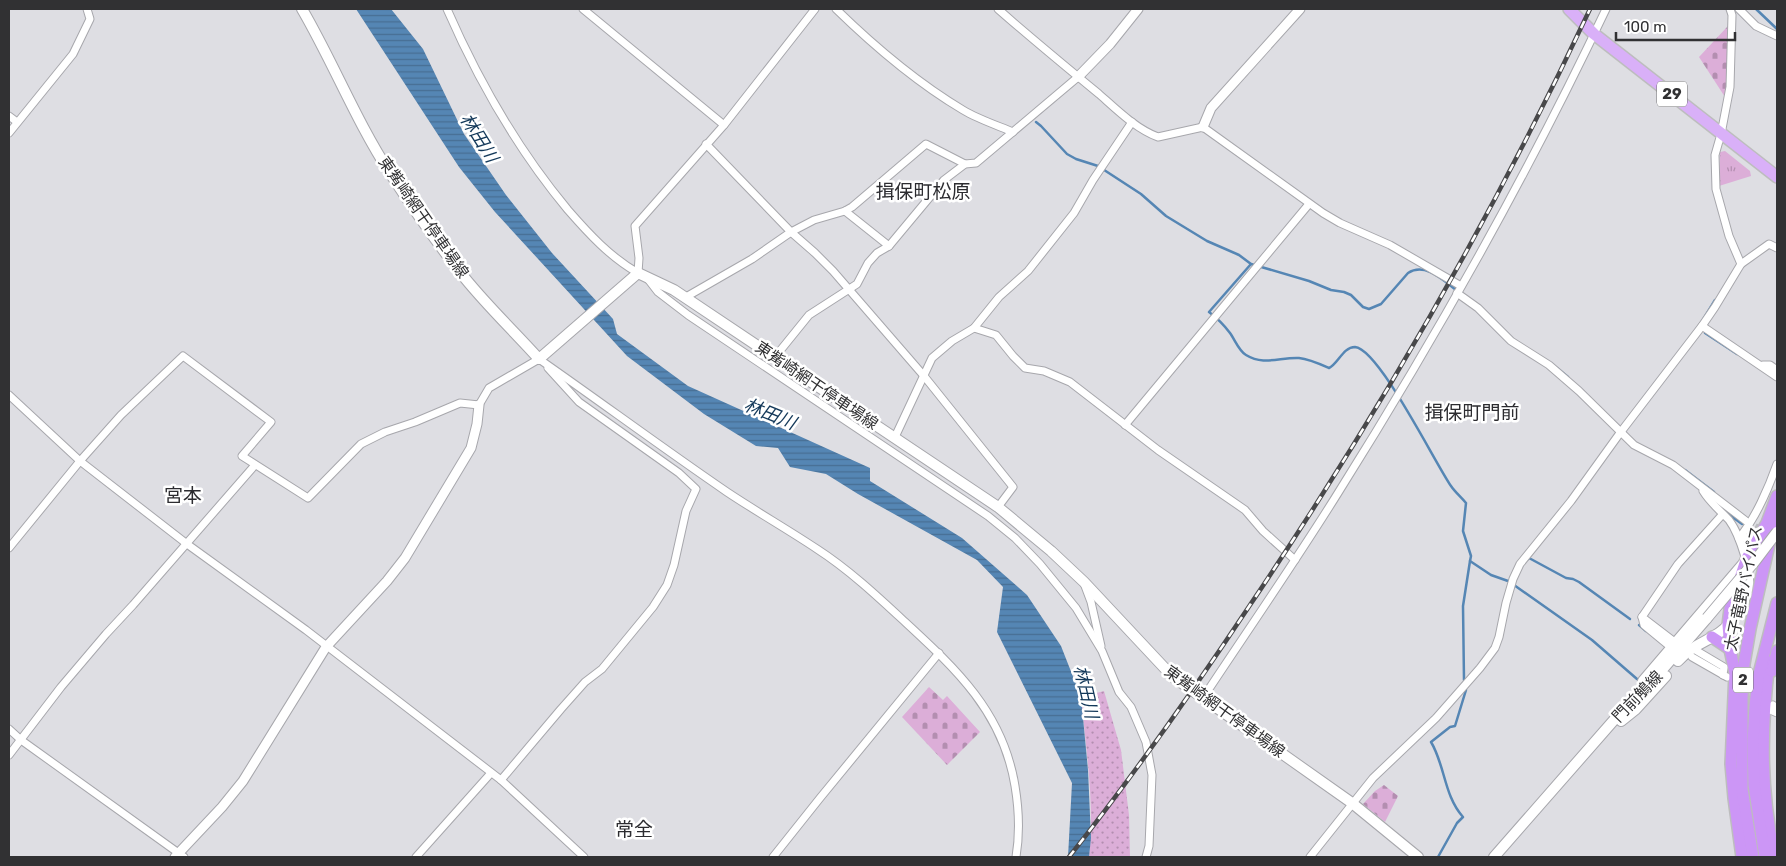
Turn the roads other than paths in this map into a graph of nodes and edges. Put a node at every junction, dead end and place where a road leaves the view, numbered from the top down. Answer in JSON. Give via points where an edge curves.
{"nodes":[{"id":1,"x":87,"y":9,"type":"edge"},
{"id":2,"x":302,"y":9,"type":"edge"},
{"id":3,"x":447,"y":9,"type":"edge"},
{"id":4,"x":583,"y":9,"type":"edge"},
{"id":5,"x":815,"y":9,"type":"edge"},
{"id":6,"x":836,"y":9,"type":"edge"},
{"id":7,"x":998,"y":9,"type":"edge"},
{"id":8,"x":1138,"y":9,"type":"edge"},
{"id":9,"x":1300,"y":9,"type":"edge"},
{"id":10,"x":1569,"y":9,"type":"edge"},
{"id":11,"x":1606,"y":9,"type":"edge"},
{"id":12,"x":1730,"y":9,"type":"edge"},
{"id":13,"x":1739,"y":9,"type":"edge"},
{"id":14,"x":1594,"y":34,"type":"junction"},
{"id":15,"x":1777,"y":36,"type":"edge"},
{"id":16,"x":1078,"y":77,"type":"junction"},
{"id":17,"x":9,"y":116,"type":"edge"},
{"id":18,"x":17,"y":122,"type":"junction"},
{"id":19,"x":1132,"y":122,"type":"junction"},
{"id":20,"x":724,"y":125,"type":"junction"},
{"id":21,"x":1203,"y":127,"type":"junction"},
{"id":22,"x":1012,"y":132,"type":"junction"},
{"id":23,"x":9,"y":133,"type":"edge"},
{"id":24,"x":1722,"y":134,"type":"junction"},
{"id":25,"x":706,"y":144,"type":"junction"},
{"id":26,"x":965,"y":164,"type":"junction"},
{"id":27,"x":1777,"y":177,"type":"edge"},
{"id":28,"x":1309,"y":204,"type":"junction"},
{"id":29,"x":844,"y":211,"type":"junction"},
{"id":30,"x":791,"y":232,"type":"junction"},
{"id":31,"x":889,"y":246,"type":"junction"},
{"id":32,"x":1777,"y":248,"type":"edge"},
{"id":33,"x":1741,"y":264,"type":"junction"},
{"id":34,"x":642,"y":275,"type":"junction"},
{"id":35,"x":1462,"y":286,"type":"junction"},
{"id":36,"x":849,"y":290,"type":"junction"},
{"id":37,"x":1457,"y":294,"type":"junction"},
{"id":38,"x":686,"y":298,"type":"junction"},
{"id":39,"x":1702,"y":326,"type":"junction"},
{"id":40,"x":974,"y":328,"type":"junction"},
{"id":41,"x":775,"y":357,"type":"junction"},
{"id":42,"x":539,"y":359,"type":"junction"},
{"id":43,"x":1762,"y":366,"type":"junction"},
{"id":44,"x":1777,"y":370,"type":"edge"},
{"id":45,"x":924,"y":376,"type":"junction"},
{"id":46,"x":1777,"y":376,"type":"edge"},
{"id":47,"x":9,"y":395,"type":"edge"},
{"id":48,"x":479,"y":406,"type":"junction"},
{"id":49,"x":1125,"y":425,"type":"junction"},
{"id":50,"x":1620,"y":432,"type":"junction"},
{"id":51,"x":895,"y":437,"type":"junction"},
{"id":52,"x":80,"y":460,"type":"junction"},
{"id":53,"x":1777,"y":464,"type":"edge"},
{"id":54,"x":255,"y":465,"type":"junction"},
{"id":55,"x":1700,"y":487,"type":"junction"},
{"id":56,"x":1777,"y":496,"type":"edge"},
{"id":57,"x":1777,"y":505,"type":"edge"},
{"id":58,"x":998,"y":507,"type":"junction"},
{"id":59,"x":1722,"y":515,"type":"junction"},
{"id":60,"x":1746,"y":521,"type":"tunnel mouth"},
{"id":61,"x":1777,"y":524,"type":"edge"},
{"id":62,"x":1777,"y":532,"type":"edge"},
{"id":63,"x":1759,"y":537,"type":"junction"},
{"id":64,"x":1739,"y":538,"type":"junction"},
{"id":65,"x":187,"y":544,"type":"junction"},
{"id":66,"x":9,"y":548,"type":"edge"},
{"id":67,"x":1768,"y":551,"type":"junction"},
{"id":68,"x":1295,"y":560,"type":"junction"},
{"id":69,"x":1746,"y":560,"type":"junction"},
{"id":70,"x":1084,"y":582,"type":"junction"},
{"id":71,"x":1777,"y":603,"type":"edge"},
{"id":72,"x":1772,"y":623,"type":"junction"},
{"id":73,"x":1728,"y":625,"type":"junction"},
{"id":74,"x":1712,"y":637,"type":"junction"},
{"id":75,"x":1671,"y":644,"type":"junction"},
{"id":76,"x":326,"y":647,"type":"junction"},
{"id":77,"x":1730,"y":649,"type":"junction"},
{"id":78,"x":1102,"y":651,"type":"junction"},
{"id":79,"x":1777,"y":651,"type":"edge"},
{"id":80,"x":1692,"y":652,"type":"junction"},
{"id":81,"x":939,"y":653,"type":"junction"},
{"id":82,"x":1725,"y":676,"type":"dead end"},
{"id":83,"x":1765,"y":692,"type":"junction"},
{"id":84,"x":1203,"y":698,"type":"junction"},
{"id":85,"x":1771,"y":707,"type":"edge"},
{"id":86,"x":1777,"y":713,"type":"edge"},
{"id":87,"x":1614,"y":720,"type":"junction"},
{"id":88,"x":9,"y":729,"type":"edge"},
{"id":89,"x":21,"y":740,"type":"junction"},
{"id":90,"x":1595,"y":741,"type":"junction"},
{"id":91,"x":9,"y":754,"type":"edge"},
{"id":92,"x":491,"y":773,"type":"junction"},
{"id":93,"x":502,"y":780,"type":"junction"},
{"id":94,"x":1352,"y":803,"type":"junction"},
{"id":95,"x":180,"y":856,"type":"edge"},
{"id":96,"x":416,"y":857,"type":"edge"},
{"id":97,"x":584,"y":857,"type":"edge"},
{"id":98,"x":773,"y":857,"type":"edge"},
{"id":99,"x":1016,"y":857,"type":"edge"},
{"id":100,"x":1146,"y":857,"type":"edge"},
{"id":101,"x":1310,"y":857,"type":"edge"},
{"id":102,"x":1418,"y":857,"type":"edge"},
{"id":103,"x":1494,"y":857,"type":"edge"},
{"id":104,"x":1742,"y":857,"type":"edge"},
{"id":105,"x":1753,"y":857,"type":"edge"},
{"id":106,"x":1765,"y":857,"type":"edge"},
{"id":107,"x":1774,"y":857,"type":"edge"}],
"edges":[{"from":1,"to":18,"type":"street","via":[[90,18],[73,54]]},
{"from":2,"to":42,"type":"main road","name":"東觜崎網干停車場線","via":[[389,171],[435,239],[461,274]]},
{"from":3,"to":34,"type":"street","via":[[487,89],[548,186],[592,238],[624,265]]},
{"from":4,"to":20,"type":"street"},
{"from":5,"to":20,"type":"street"},
{"from":6,"to":22,"type":"street","via":[[892,60],[929,88],[965,111]]},
{"from":7,"to":16,"type":"street"},
{"from":8,"to":16,"type":"street"},
{"from":9,"to":21,"type":"street","via":[[1211,108]]},
{"from":10,"to":14,"type":"main road","number":"29"},
{"from":11,"to":14,"type":"street"},
{"from":12,"to":24,"type":"street","via":[[1730,78]]},
{"from":13,"to":15,"type":"street","via":[[1756,26]]},
{"from":14,"to":24,"type":"main road","number":"29"},
{"from":14,"to":35,"type":"street","via":[[1500,220]]},
{"from":16,"to":19,"type":"street"},
{"from":16,"to":22,"type":"street"},
{"from":17,"to":18,"type":"street"},
{"from":18,"to":23,"type":"street"},
{"from":19,"to":21,"type":"street","via":[[1158,137]]},
{"from":19,"to":40,"type":"street","via":[[1074,212],[1028,271],[999,297]]},
{"from":20,"to":25,"type":"street"},
{"from":21,"to":28,"type":"street"},
{"from":22,"to":26,"type":"street","via":[[976,163]]},
{"from":24,"to":27,"type":"main road","number":"29"},
{"from":24,"to":33,"type":"street","via":[[1715,155],[1716,189],[1729,236]]},
{"from":25,"to":30,"type":"street"},
{"from":25,"to":34,"type":"street","via":[[635,226]]},
{"from":26,"to":29,"type":"street","via":[[926,144]]},
{"from":26,"to":31,"type":"street","via":[[944,180]]},
{"from":28,"to":35,"type":"street"},
{"from":28,"to":49,"type":"street"},
{"from":29,"to":30,"type":"street","via":[[814,220]]},
{"from":29,"to":31,"type":"street"},
{"from":30,"to":36,"type":"street"},
{"from":30,"to":38,"type":"street"},
{"from":31,"to":36,"type":"street","via":[[877,253],[857,284]]},
{"from":32,"to":33,"type":"street","via":[[1769,244]]},
{"from":33,"to":39,"type":"street"},
{"from":34,"to":38,"type":"main road","name":"東觜崎網干停車場線"},
{"from":34,"to":42,"type":"main road"},
{"from":34,"to":78,"type":"street","via":[[688,315],[995,521],[1040,564],[1076,608]]},
{"from":35,"to":37,"type":"street"},
{"from":36,"to":41,"type":"street","via":[[809,315]]},
{"from":36,"to":45,"type":"street"},
{"from":37,"to":50,"type":"street","via":[[1478,308],[1511,341],[1557,371]]},
{"from":37,"to":68,"type":"street","via":[[1406,383]]},
{"from":38,"to":41,"type":"main road","name":"東觜崎網干停車場線"},
{"from":39,"to":43,"type":"street"},
{"from":39,"to":50,"type":"street"},
{"from":40,"to":45,"type":"street","via":[[932,358]]},
{"from":40,"to":49,"type":"street","via":[[996,335],[1025,368],[1044,371],[1070,382]]},
{"from":41,"to":51,"type":"main road","name":"東觜崎網干停車場線"},
{"from":42,"to":48,"type":"street","via":[[489,388]]},
{"from":42,"to":81,"type":"street","via":[[727,492],[818,549],[874,593]]},
{"from":42,"to":93,"type":"street","via":[[579,402],[679,472],[696,489],[686,510],[667,585],[653,607]]},
{"from":43,"to":44,"type":"street","via":[[1770,365]]},
{"from":43,"to":46,"type":"street"},
{"from":45,"to":51,"type":"street"},
{"from":45,"to":58,"type":"street","via":[[1013,487]]},
{"from":47,"to":52,"type":"street"},
{"from":48,"to":54,"type":"street","via":[[460,403],[362,444],[308,498]]},
{"from":48,"to":76,"type":"street","via":[[471,448],[405,558]]},
{"from":49,"to":68,"type":"street","via":[[1245,510]]},
{"from":50,"to":55,"type":"street","via":[[1634,445],[1672,465]]},
{"from":50,"to":94,"type":"street","via":[[1576,495],[1520,564],[1513,579],[1499,637],[1480,668]]},
{"from":51,"to":58,"type":"main road","name":"東觜崎網干停車場線"},
{"from":52,"to":54,"type":"street","via":[[121,415],[183,356],[271,422],[242,456]]},
{"from":52,"to":65,"type":"street"},
{"from":52,"to":66,"type":"street"},
{"from":53,"to":64,"type":"street"},
{"from":54,"to":65,"type":"street"},
{"from":55,"to":59,"type":"street"},
{"from":55,"to":60,"type":"street"},
{"from":56,"to":63,"type":"highway"},
{"from":57,"to":67,"type":"highway","name":"太子竜野バイパス","number":"2"},
{"from":58,"to":70,"type":"main road","name":"東觜崎網干停車場線"},
{"from":59,"to":64,"type":"street"},
{"from":59,"to":75,"type":"street","via":[[1678,564],[1642,617]]},
{"from":61,"to":67,"type":"highway","number":"2"},
{"from":62,"to":87,"type":"main road","name":"門前鵤線","bridge":true,"via":[[1707,618]]},
{"from":63,"to":64,"type":"street"},
{"from":63,"to":69,"type":"highway"},
{"from":64,"to":69,"type":"street"},
{"from":65,"to":76,"type":"street"},
{"from":65,"to":89,"type":"street","via":[[99,641]]},
{"from":67,"to":105,"type":"highway","name":"太子竜野バイパス","number":"2","via":[[1750,629],[1742,698],[1742,789]]},
{"from":68,"to":84,"type":"street"},
{"from":69,"to":73,"type":"highway"},
{"from":69,"to":75,"type":"main road"},
{"from":70,"to":78,"type":"street"},
{"from":70,"to":84,"type":"main road","name":"東觜崎網干停車場線","via":[[1172,676]]},
{"from":71,"to":72,"type":"highway","name":"太子竜野バイパス","number":"2"},
{"from":72,"to":83,"type":"highway"},
{"from":72,"to":106,"type":"highway","name":"太子竜野バイパス","number":"2","via":[[1758,678],[1753,742],[1754,785]]},
{"from":73,"to":74,"type":"main road"},
{"from":73,"to":77,"type":"highway"},
{"from":74,"to":77,"type":"highway"},
{"from":74,"to":80,"type":"main road"},
{"from":75,"to":87,"type":"main road"},
{"from":76,"to":92,"type":"street"},
{"from":76,"to":95,"type":"street","via":[[243,781]]},
{"from":77,"to":104,"type":"highway","via":[[1735,673],[1732,764]]},
{"from":78,"to":100,"type":"street","via":[[1119,692],[1131,707],[1146,742],[1152,775]]},
{"from":79,"to":83,"type":"highway"},
{"from":80,"to":82,"type":"street","via":[[1724,667]]},
{"from":80,"to":90,"type":"main road","via":[[1636,709]]},
{"from":81,"to":98,"type":"street"},
{"from":81,"to":99,"type":"street","via":[[970,686],[990,714],[1004,743],[1018,807]]},
{"from":83,"to":85,"type":"highway"},
{"from":84,"to":94,"type":"main road","name":"東觜崎網干停車場線"},
{"from":85,"to":86,"type":"street"},
{"from":85,"to":107,"type":"highway","via":[[1763,765]]},
{"from":87,"to":90,"type":"main road","name":"門前鵤線"},
{"from":88,"to":89,"type":"street"},
{"from":89,"to":91,"type":"street"},
{"from":89,"to":95,"type":"street"},
{"from":90,"to":103,"type":"main road","name":"門前鵤線"},
{"from":92,"to":93,"type":"street"},
{"from":92,"to":96,"type":"street"},
{"from":93,"to":97,"type":"street"},
{"from":94,"to":101,"type":"street"},
{"from":94,"to":102,"type":"main road","name":"東觜崎網干停車場線"}]}
